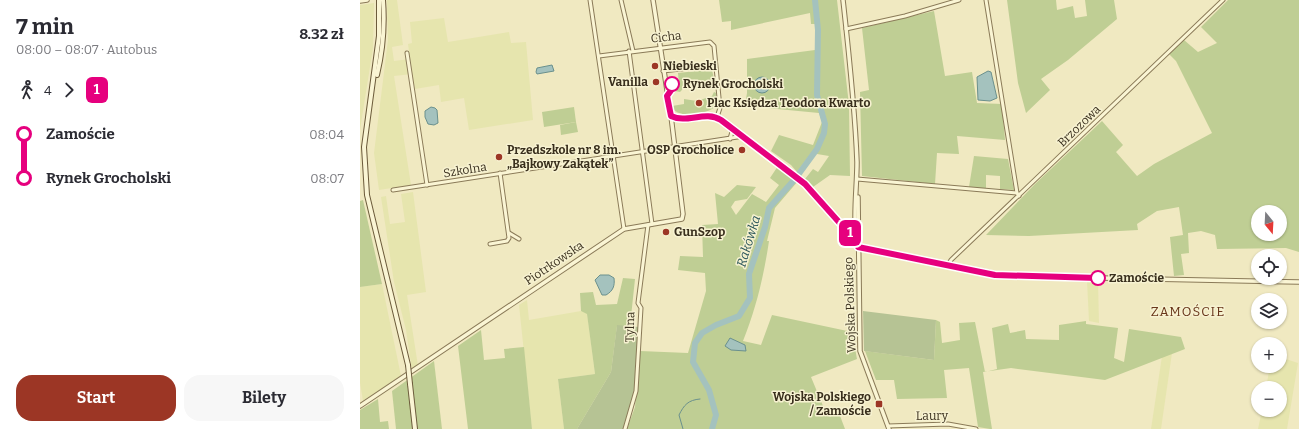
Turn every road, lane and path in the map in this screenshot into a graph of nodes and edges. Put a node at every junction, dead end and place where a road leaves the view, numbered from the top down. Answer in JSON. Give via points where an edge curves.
{"nodes":[{"id":1,"x":367,"y":0,"type":"edge"},
{"id":2,"x":378,"y":0,"type":"edge"},
{"id":3,"x":383,"y":0,"type":"edge"},
{"id":4,"x":590,"y":0,"type":"edge"},
{"id":5,"x":621,"y":0,"type":"edge"},
{"id":6,"x":653,"y":0,"type":"edge"},
{"id":7,"x":843,"y":0,"type":"edge"},
{"id":8,"x":960,"y":0,"type":"edge"},
{"id":9,"x":986,"y":0,"type":"edge"},
{"id":10,"x":1223,"y":0,"type":"edge"},
{"id":11,"x":360,"y":2,"type":"edge"},
{"id":12,"x":846,"y":29,"type":"junction"},
{"id":13,"x":660,"y":47,"type":"junction"},
{"id":14,"x":631,"y":51,"type":"junction"},
{"id":15,"x":407,"y":54,"type":"dead end"},
{"id":16,"x":599,"y":56,"type":"junction"},
{"id":17,"x":715,"y":65,"type":"junction"},
{"id":18,"x":663,"y":71,"type":"junction"},
{"id":19,"x":372,"y":93,"type":"junction"},
{"id":20,"x":671,"y":116,"type":"junction"},
{"id":21,"x":717,"y":117,"type":"junction"},
{"id":22,"x":733,"y":128,"type":"junction"},
{"id":23,"x":744,"y":136,"type":"junction"},
{"id":24,"x":730,"y":139,"type":"junction"},
{"id":25,"x":674,"y":148,"type":"junction"},
{"id":26,"x":644,"y":152,"type":"junction"},
{"id":27,"x":613,"y":156,"type":"junction"},
{"id":28,"x":500,"y":173,"type":"junction"},
{"id":29,"x":857,"y":179,"type":"junction"},
{"id":30,"x":427,"y":185,"type":"junction"},
{"id":31,"x":857,"y":188,"type":"junction"},
{"id":32,"x":393,"y":190,"type":"dead end"},
{"id":33,"x":1018,"y":194,"type":"junction"},
{"id":34,"x":652,"y":224,"type":"junction"},
{"id":35,"x":648,"y":225,"type":"junction"},
{"id":36,"x":855,"y":228,"type":"junction"},
{"id":37,"x":624,"y":229,"type":"junction"},
{"id":38,"x":848,"y":230,"type":"junction"},
{"id":39,"x":509,"y":233,"type":"junction"},
{"id":40,"x":519,"y":239,"type":"dead end"},
{"id":41,"x":490,"y":244,"type":"dead end"},
{"id":42,"x":858,"y":247,"type":"junction"},
{"id":43,"x":948,"y":266,"type":"junction"},
{"id":44,"x":1299,"y":282,"type":"edge"},
{"id":45,"x":360,"y":406,"type":"edge"},
{"id":46,"x":888,"y":428,"type":"edge"},
{"id":47,"x":415,"y":429,"type":"edge"},
{"id":48,"x":625,"y":429,"type":"edge"},
{"id":49,"x":976,"y":429,"type":"edge"}],
"edges":[{"from":1,"to":11,"type":"street"},
{"from":2,"to":19,"type":"main road","via":[[379,36]]},
{"from":3,"to":19,"type":"main road","via":[[382,51]]},
{"from":4,"to":16,"type":"street"},
{"from":5,"to":14,"type":"street"},
{"from":6,"to":13,"type":"street"},
{"from":7,"to":12,"type":"street"},
{"from":8,"to":12,"type":"street"},
{"from":9,"to":33,"type":"street"},
{"from":10,"to":33,"type":"street","name":"Brzozowa"},
{"from":12,"to":29,"type":"street","via":[[853,95]]},
{"from":13,"to":14,"type":"street","name":"Cicha"},
{"from":13,"to":17,"type":"street","name":"Cicha","via":[[710,42],[714,46]]},
{"from":13,"to":18,"type":"street"},
{"from":14,"to":16,"type":"street","name":"Cicha"},
{"from":14,"to":26,"type":"street"},
{"from":15,"to":30,"type":"street"},
{"from":16,"to":27,"type":"street"},
{"from":17,"to":18,"type":"street"},
{"from":17,"to":21,"type":"street","via":[[720,108]]},
{"from":18,"to":20,"type":"street"},
{"from":19,"to":47,"type":"main road","bridge":true,"via":[[364,147],[367,195],[408,365]]},
{"from":20,"to":21,"type":"street"},
{"from":20,"to":25,"type":"street","name":"Piotrkowska"},
{"from":21,"to":22,"type":"street"},
{"from":22,"to":23,"type":"street"},
{"from":22,"to":24,"type":"street"},
{"from":23,"to":24,"type":"street","name":"Szkolna"},
{"from":23,"to":38,"type":"street","via":[[799,179]]},
{"from":24,"to":25,"type":"street","name":"Szkolna"},
{"from":25,"to":26,"type":"street","name":"Szkolna"},
{"from":25,"to":34,"type":"street","name":"Piotrkowska","via":[[683,217],[680,221]]},
{"from":26,"to":27,"type":"street","name":"Szkolna"},
{"from":26,"to":34,"type":"street"},
{"from":27,"to":28,"type":"street","name":"Szkolna"},
{"from":27,"to":37,"type":"street"},
{"from":28,"to":30,"type":"street","name":"Szkolna"},
{"from":28,"to":39,"type":"street"},
{"from":29,"to":31,"type":"street"},
{"from":29,"to":33,"type":"street"},
{"from":30,"to":32,"type":"street","name":"Szkolna"},
{"from":31,"to":36,"type":"street"},
{"from":31,"to":42,"type":"street","via":[[860,218]]},
{"from":33,"to":43,"type":"street","name":"Brzozowa","via":[[951,260]]},
{"from":34,"to":35,"type":"street","name":"Piotrkowska"},
{"from":35,"to":37,"type":"street","name":"Piotrkowska"},
{"from":35,"to":48,"type":"street","name":"Tylna","via":[[638,303],[641,308],[636,390]]},
{"from":36,"to":38,"type":"street","via":[[852,231]]},
{"from":36,"to":42,"type":"street"},
{"from":37,"to":45,"type":"street","name":"Piotrkowska"},
{"from":38,"to":42,"type":"street"},
{"from":39,"to":40,"type":"street"},
{"from":39,"to":41,"type":"street","via":[[507,241]]},
{"from":42,"to":43,"type":"street"},
{"from":42,"to":46,"type":"street","name":"Wojska Polskiego","via":[[860,351]]},
{"from":43,"to":44,"type":"street","via":[[1007,276]]},
{"from":46,"to":49,"type":"street","name":"Laury","via":[[948,424]]}]}
